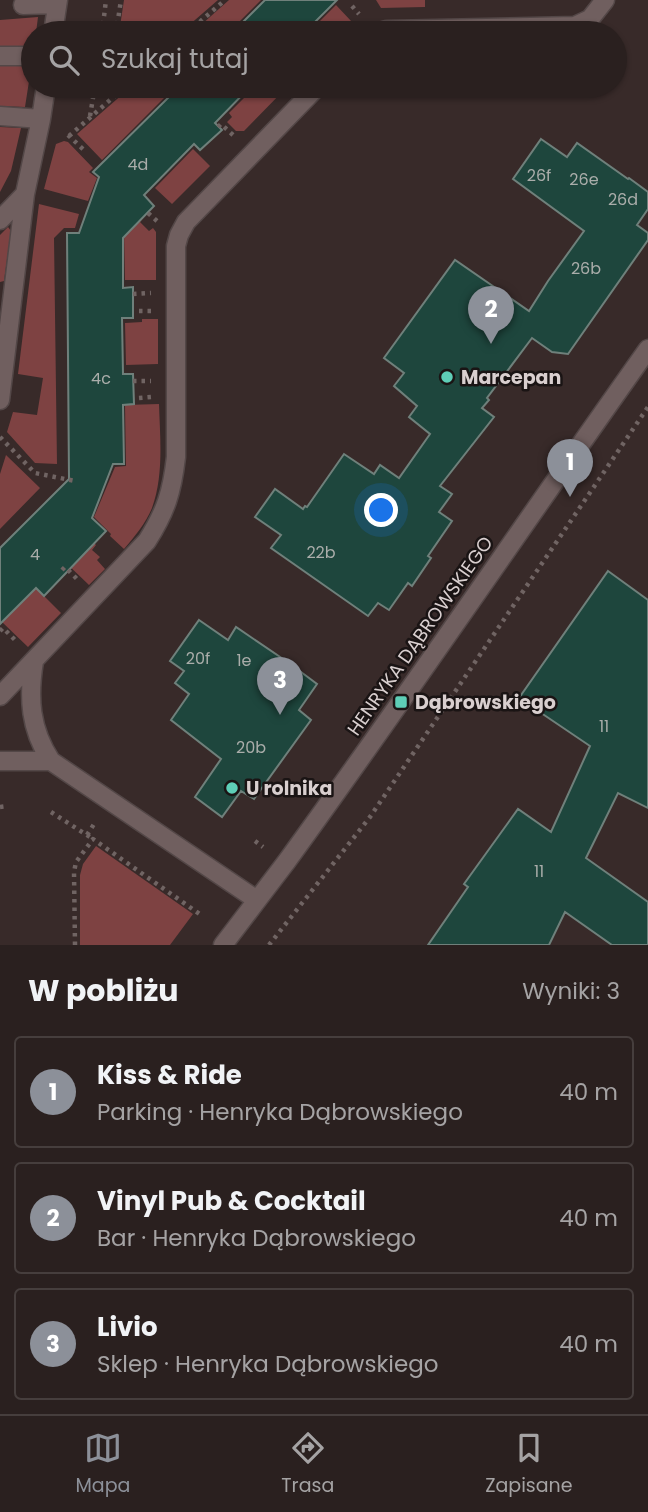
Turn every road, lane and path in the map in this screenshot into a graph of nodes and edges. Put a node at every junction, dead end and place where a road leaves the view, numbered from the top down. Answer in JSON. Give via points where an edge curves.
{"nodes":[{"id":1,"x":106,"y":0,"type":"edge"},
{"id":2,"x":121,"y":0,"type":"edge"},
{"id":3,"x":225,"y":0,"type":"edge"},
{"id":4,"x":605,"y":0,"type":"edge"},
{"id":5,"x":58,"y":2,"type":"edge"},
{"id":6,"x":23,"y":5,"type":"dead end"},
{"id":7,"x":55,"y":21,"type":"edge"},
{"id":8,"x":103,"y":21,"type":"edge"},
{"id":9,"x":118,"y":21,"type":"edge"},
{"id":10,"x":201,"y":21,"type":"edge"},
{"id":11,"x":586,"y":21,"type":"edge"},
{"id":12,"x":0,"y":56,"type":"edge"},
{"id":13,"x":21,"y":56,"type":"edge"},
{"id":14,"x":44,"y":98,"type":"edge"},
{"id":15,"x":92,"y":98,"type":"edge"},
{"id":16,"x":112,"y":98,"type":"edge"},
{"id":17,"x":306,"y":98,"type":"edge"},
{"id":18,"x":0,"y":116,"type":"edge"},
{"id":19,"x":90,"y":117,"type":"junction"},
{"id":20,"x":41,"y":119,"type":"junction"},
{"id":21,"x":69,"y":136,"type":"dead end"},
{"id":22,"x":25,"y":194,"type":"junction"},
{"id":23,"x":0,"y":220,"type":"edge"},
{"id":24,"x":648,"y":349,"type":"edge"},
{"id":25,"x":0,"y":400,"type":"edge"},
{"id":26,"x":648,"y":407,"type":"edge"},
{"id":27,"x":0,"y":437,"type":"edge"},
{"id":28,"x":75,"y":481,"type":"dead end"},
{"id":29,"x":34,"y":660,"type":"junction"},
{"id":30,"x":0,"y":696,"type":"edge"},
{"id":31,"x":0,"y":761,"type":"edge"},
{"id":32,"x":51,"y":761,"type":"junction"},
{"id":33,"x":8,"y":806,"type":"dead end"},
{"id":34,"x":0,"y":807,"type":"edge"},
{"id":35,"x":51,"y":812,"type":"dead end"},
{"id":36,"x":93,"y":839,"type":"junction"},
{"id":37,"x":257,"y":900,"type":"junction"},
{"id":38,"x":201,"y":915,"type":"dead end"},
{"id":39,"x":75,"y":945,"type":"edge"},
{"id":40,"x":223,"y":945,"type":"edge"},
{"id":41,"x":269,"y":945,"type":"edge"}],
"edges":[{"from":1,"to":8,"type":"path"},
{"from":2,"to":9,"type":"path"},
{"from":3,"to":10,"type":"path"},
{"from":4,"to":11,"type":"street"},
{"from":5,"to":6,"type":"street"},
{"from":5,"to":7,"type":"street"},
{"from":12,"to":13,"type":"street"},
{"from":14,"to":20,"type":"street"},
{"from":15,"to":19,"type":"path"},
{"from":16,"to":19,"type":"path"},
{"from":17,"to":29,"type":"street","via":[[178,235],[173,486],[161,520],[147,541]]},
{"from":18,"to":20,"type":"street"},
{"from":19,"to":21,"type":"path"},
{"from":20,"to":22,"type":"street"},
{"from":22,"to":23,"type":"street"},
{"from":22,"to":25,"type":"street"},
{"from":24,"to":37,"type":"street","name":"HENRYKA DĄBROWSKIEGO"},
{"from":26,"to":41,"type":"path","via":[[370,817]]},
{"from":27,"to":28,"type":"path","via":[[36,473]]},
{"from":29,"to":30,"type":"street"},
{"from":29,"to":32,"type":"street","via":[[30,685],[34,726]]},
{"from":31,"to":32,"type":"street"},
{"from":32,"to":37,"type":"street"},
{"from":33,"to":34,"type":"path"},
{"from":35,"to":36,"type":"path"},
{"from":36,"to":38,"type":"path"},
{"from":36,"to":39,"type":"path","via":[[74,872]]},
{"from":37,"to":40,"type":"street","name":"HENRYKA DĄBROWSKIEGO"}]}
